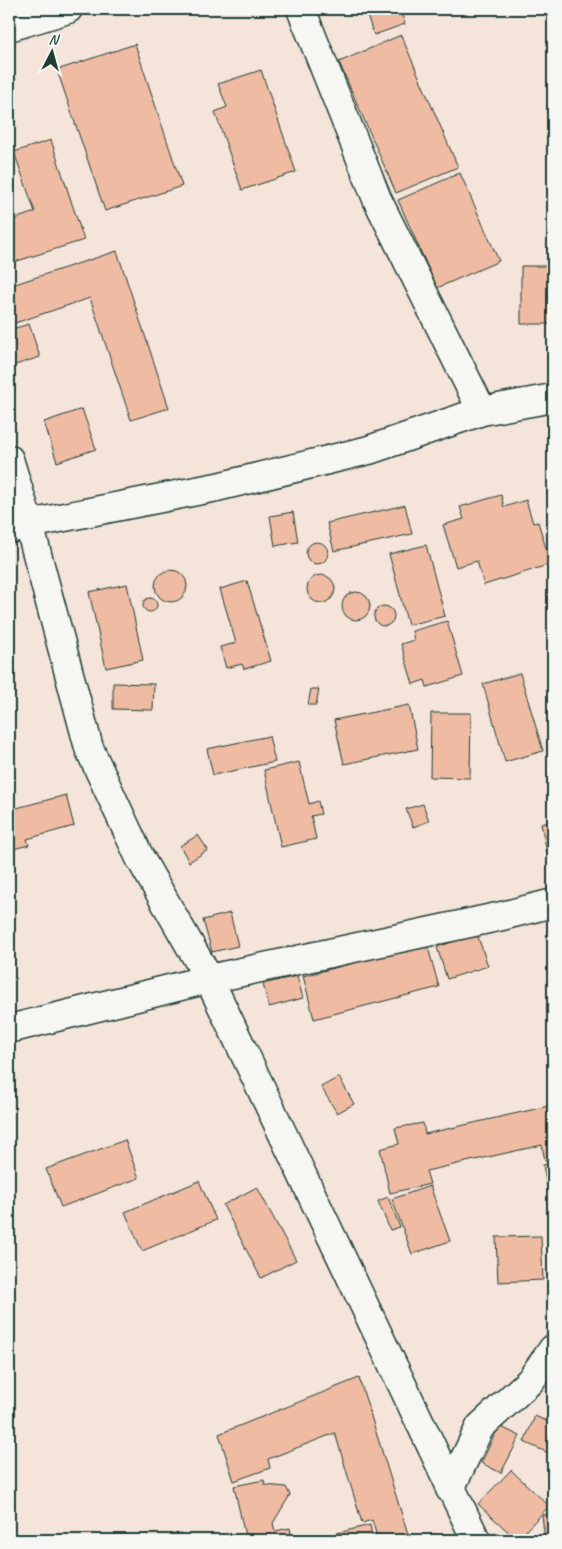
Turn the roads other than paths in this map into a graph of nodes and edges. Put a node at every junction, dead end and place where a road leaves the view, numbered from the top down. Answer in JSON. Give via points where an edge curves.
{"nodes":[{"id":1,"x":68,"y":9,"type":"edge"},
{"id":2,"x":301,"y":9,"type":"edge"},
{"id":3,"x":9,"y":27,"type":"edge"},
{"id":4,"x":553,"y":398,"type":"edge"},
{"id":5,"x":482,"y":411,"type":"junction"},
{"id":6,"x":9,"y":459,"type":"edge"},
{"id":7,"x":19,"y":527,"type":"edge"},
{"id":8,"x":553,"y":903,"type":"edge"},
{"id":9,"x":208,"y":979,"type":"junction"},
{"id":10,"x":9,"y":1030,"type":"edge"},
{"id":11,"x":553,"y":1349,"type":"edge"},
{"id":12,"x":450,"y":1489,"type":"junction"},
{"id":13,"x":476,"y":1540,"type":"edge"}],
"edges":[{"from":1,"to":3,"type":"street"},
{"from":2,"to":5,"type":"street","via":[[378,199]]},
{"from":4,"to":5,"type":"street"},
{"from":5,"to":7,"type":"street","via":[[369,450],[217,487]]},
{"from":6,"to":7,"type":"street"},
{"from":7,"to":9,"type":"street","via":[[89,748],[140,858]]},
{"from":8,"to":9,"type":"street"},
{"from":9,"to":10,"type":"street"},
{"from":9,"to":12,"type":"street"},
{"from":11,"to":12,"type":"street","via":[[530,1381],[480,1427]]},
{"from":12,"to":13,"type":"street"}]}
